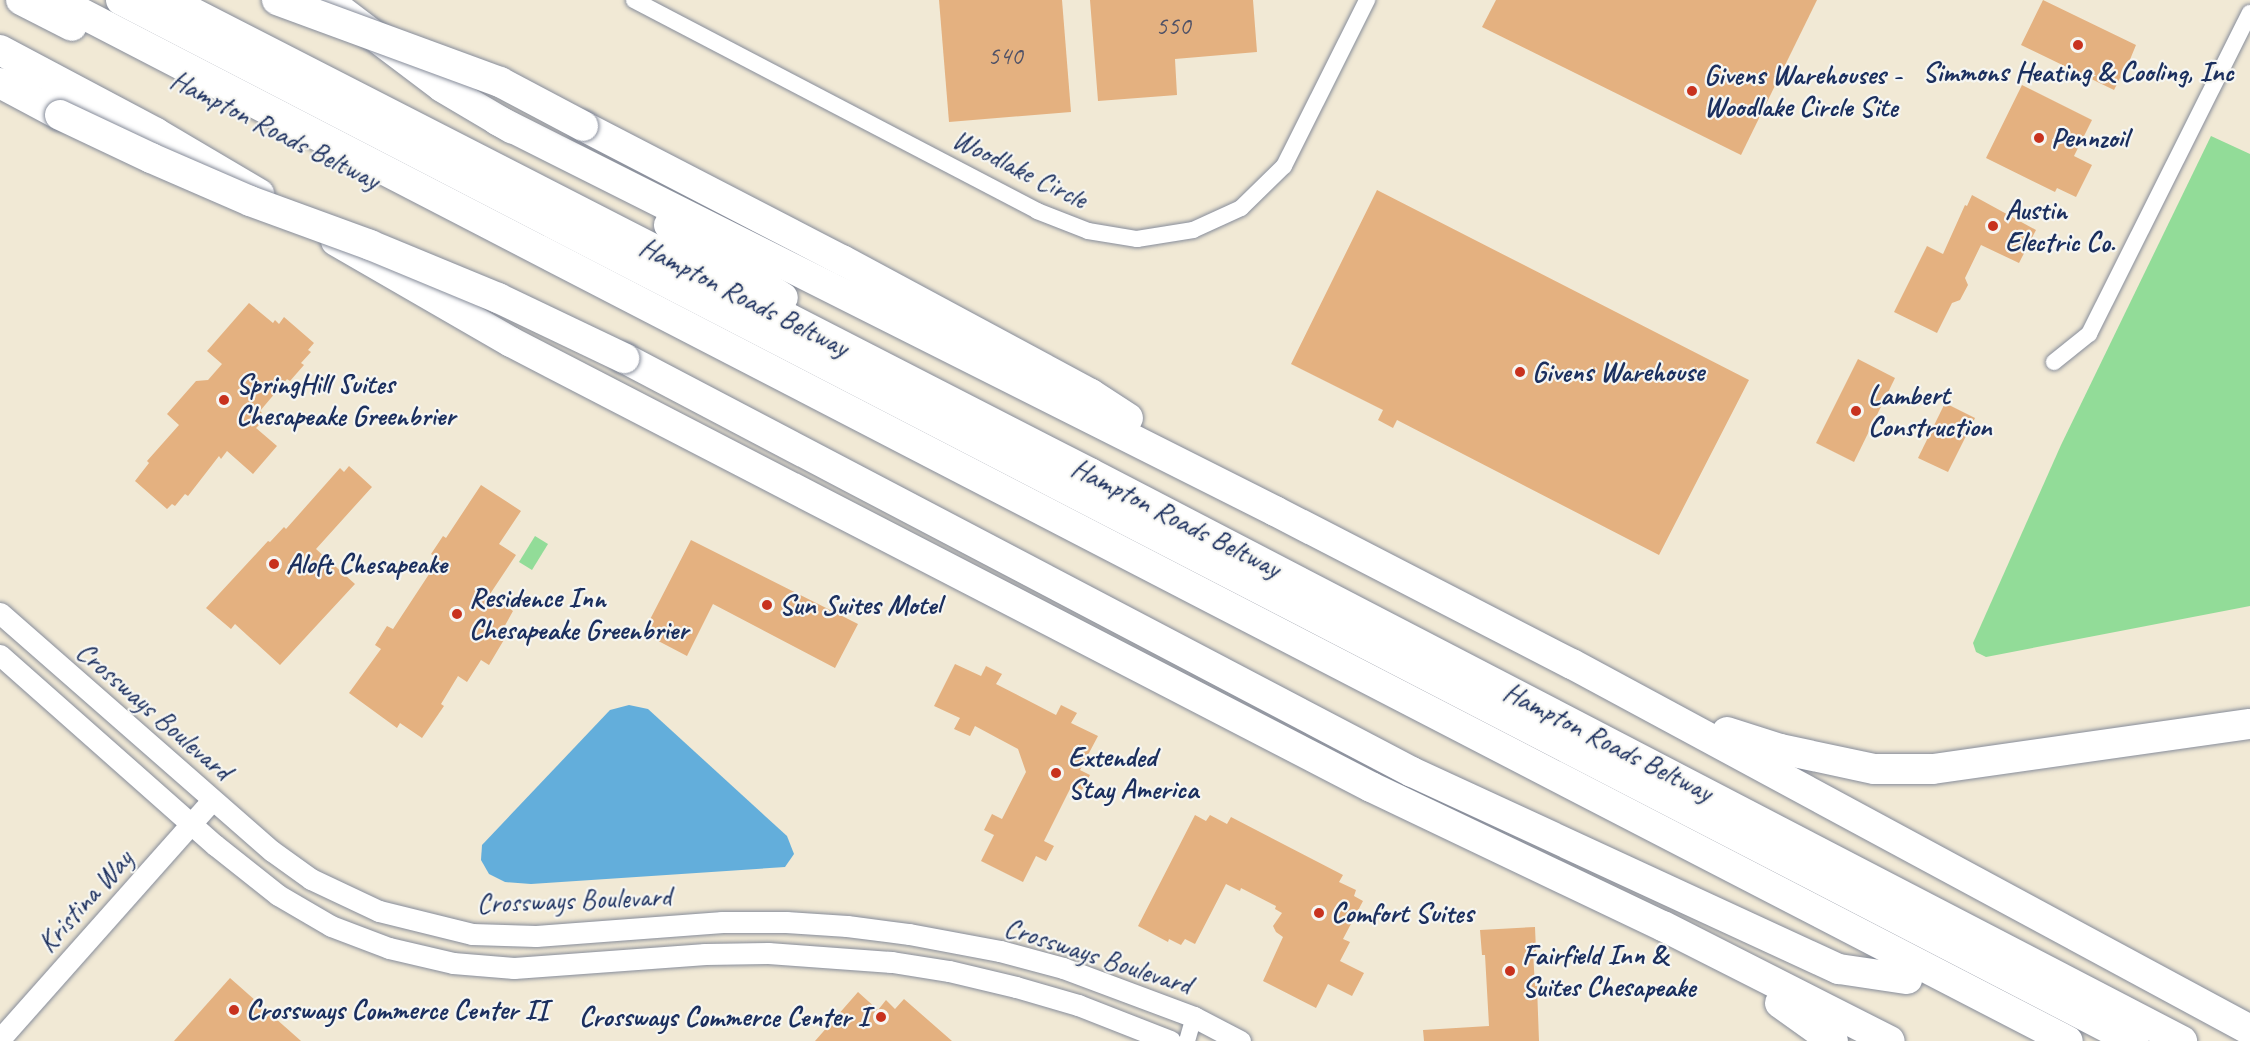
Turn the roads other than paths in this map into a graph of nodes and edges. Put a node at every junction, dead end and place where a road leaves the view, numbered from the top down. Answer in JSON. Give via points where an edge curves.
{"nodes":[{"id":1,"x":21,"y":0,"type":"edge"},
{"id":2,"x":56,"y":0,"type":"edge"},
{"id":3,"x":121,"y":0,"type":"edge"},
{"id":4,"x":168,"y":0,"type":"edge"},
{"id":5,"x":277,"y":0,"type":"edge"},
{"id":6,"x":327,"y":0,"type":"edge"},
{"id":7,"x":634,"y":0,"type":"edge"},
{"id":8,"x":1367,"y":0,"type":"edge"},
{"id":9,"x":2250,"y":13,"type":"edge"},
{"id":10,"x":0,"y":50,"type":"edge"},
{"id":11,"x":0,"y":83,"type":"edge"},
{"id":12,"x":497,"y":120,"type":"junction"},
{"id":13,"x":2054,"y":362,"type":"dead end"},
{"id":14,"x":924,"y":389,"type":"junction"},
{"id":15,"x":1275,"y":511,"type":"junction"},
{"id":16,"x":0,"y":613,"type":"edge"},
{"id":17,"x":0,"y":656,"type":"edge"},
{"id":18,"x":1572,"y":664,"type":"junction"},
{"id":19,"x":2250,"y":724,"type":"edge"},
{"id":20,"x":212,"y":800,"type":"junction"},
{"id":21,"x":191,"y":824,"type":"junction"},
{"id":22,"x":1663,"y":926,"type":"junction"},
{"id":23,"x":1907,"y":979,"type":"junction"},
{"id":24,"x":1194,"y":1017,"type":"junction"},
{"id":25,"x":2250,"y":1030,"type":"edge"},
{"id":26,"x":0,"y":1039,"type":"edge"},
{"id":27,"x":1170,"y":1041,"type":"edge"},
{"id":28,"x":1187,"y":1041,"type":"edge"},
{"id":29,"x":1240,"y":1041,"type":"edge"},
{"id":30,"x":1833,"y":1041,"type":"edge"},
{"id":31,"x":1890,"y":1041,"type":"edge"},
{"id":32,"x":2030,"y":1041,"type":"edge"},
{"id":33,"x":2068,"y":1041,"type":"edge"},
{"id":34,"x":2134,"y":1041,"type":"edge"},
{"id":35,"x":2182,"y":1041,"type":"edge"}],
"edges":[{"from":1,"to":23,"type":"highway","name":"Hampton Roads Beltway"},
{"from":2,"to":33,"type":"highway"},
{"from":3,"to":34,"type":"highway"},
{"from":4,"to":14,"type":"highway","name":"Hampton Roads Beltway"},
{"from":5,"to":15,"type":"highway","bridge":true,"via":[[500,82],[1091,394]]},
{"from":6,"to":12,"type":"highway","via":[[442,87]]},
{"from":7,"to":8,"type":"street","name":"Woodlake Circle","via":[[1037,211],[1088,231],[1137,239],[1193,230],[1241,208],[1284,166]]},
{"from":9,"to":13,"type":"street","via":[[2089,334]]},
{"from":10,"to":22,"type":"highway","via":[[156,133],[501,337],[1371,787]]},
{"from":11,"to":23,"type":"highway","bridge":true,"via":[[151,158],[479,290],[624,358],[1412,772],[1839,969]]},
{"from":12,"to":14,"type":"highway","via":[[683,233]]},
{"from":12,"to":15,"type":"highway"},
{"from":14,"to":35,"type":"highway","name":"Hampton Roads Beltway"},
{"from":15,"to":18,"type":"highway"},
{"from":16,"to":20,"type":"street","name":"Crossways Boulevard"},
{"from":17,"to":21,"type":"street","name":"Crossways Boulevard"},
{"from":18,"to":19,"type":"highway","via":[[1699,723],[1780,749],[1874,769],[1985,763]]},
{"from":18,"to":25,"type":"highway"},
{"from":20,"to":21,"type":"street","name":"Kristina Way"},
{"from":20,"to":24,"type":"street","name":"Crossways Boulevard","via":[[311,879],[379,911],[413,922],[472,934],[536,936],[722,922],[847,926],[1010,954],[1063,968]]},
{"from":21,"to":26,"type":"street","name":"Kristina Way"},
{"from":21,"to":27,"type":"street","name":"Crossways Boulevard","via":[[278,895],[331,926],[389,948],[453,963],[514,968],[768,953],[892,962],[1016,987],[1078,1005]]},
{"from":22,"to":30,"type":"highway"},
{"from":22,"to":31,"type":"highway"},
{"from":23,"to":32,"type":"highway","name":"Hampton Roads Beltway"},
{"from":24,"to":28,"type":"street"},
{"from":24,"to":29,"type":"street","name":"Crossways Boulevard"}]}
